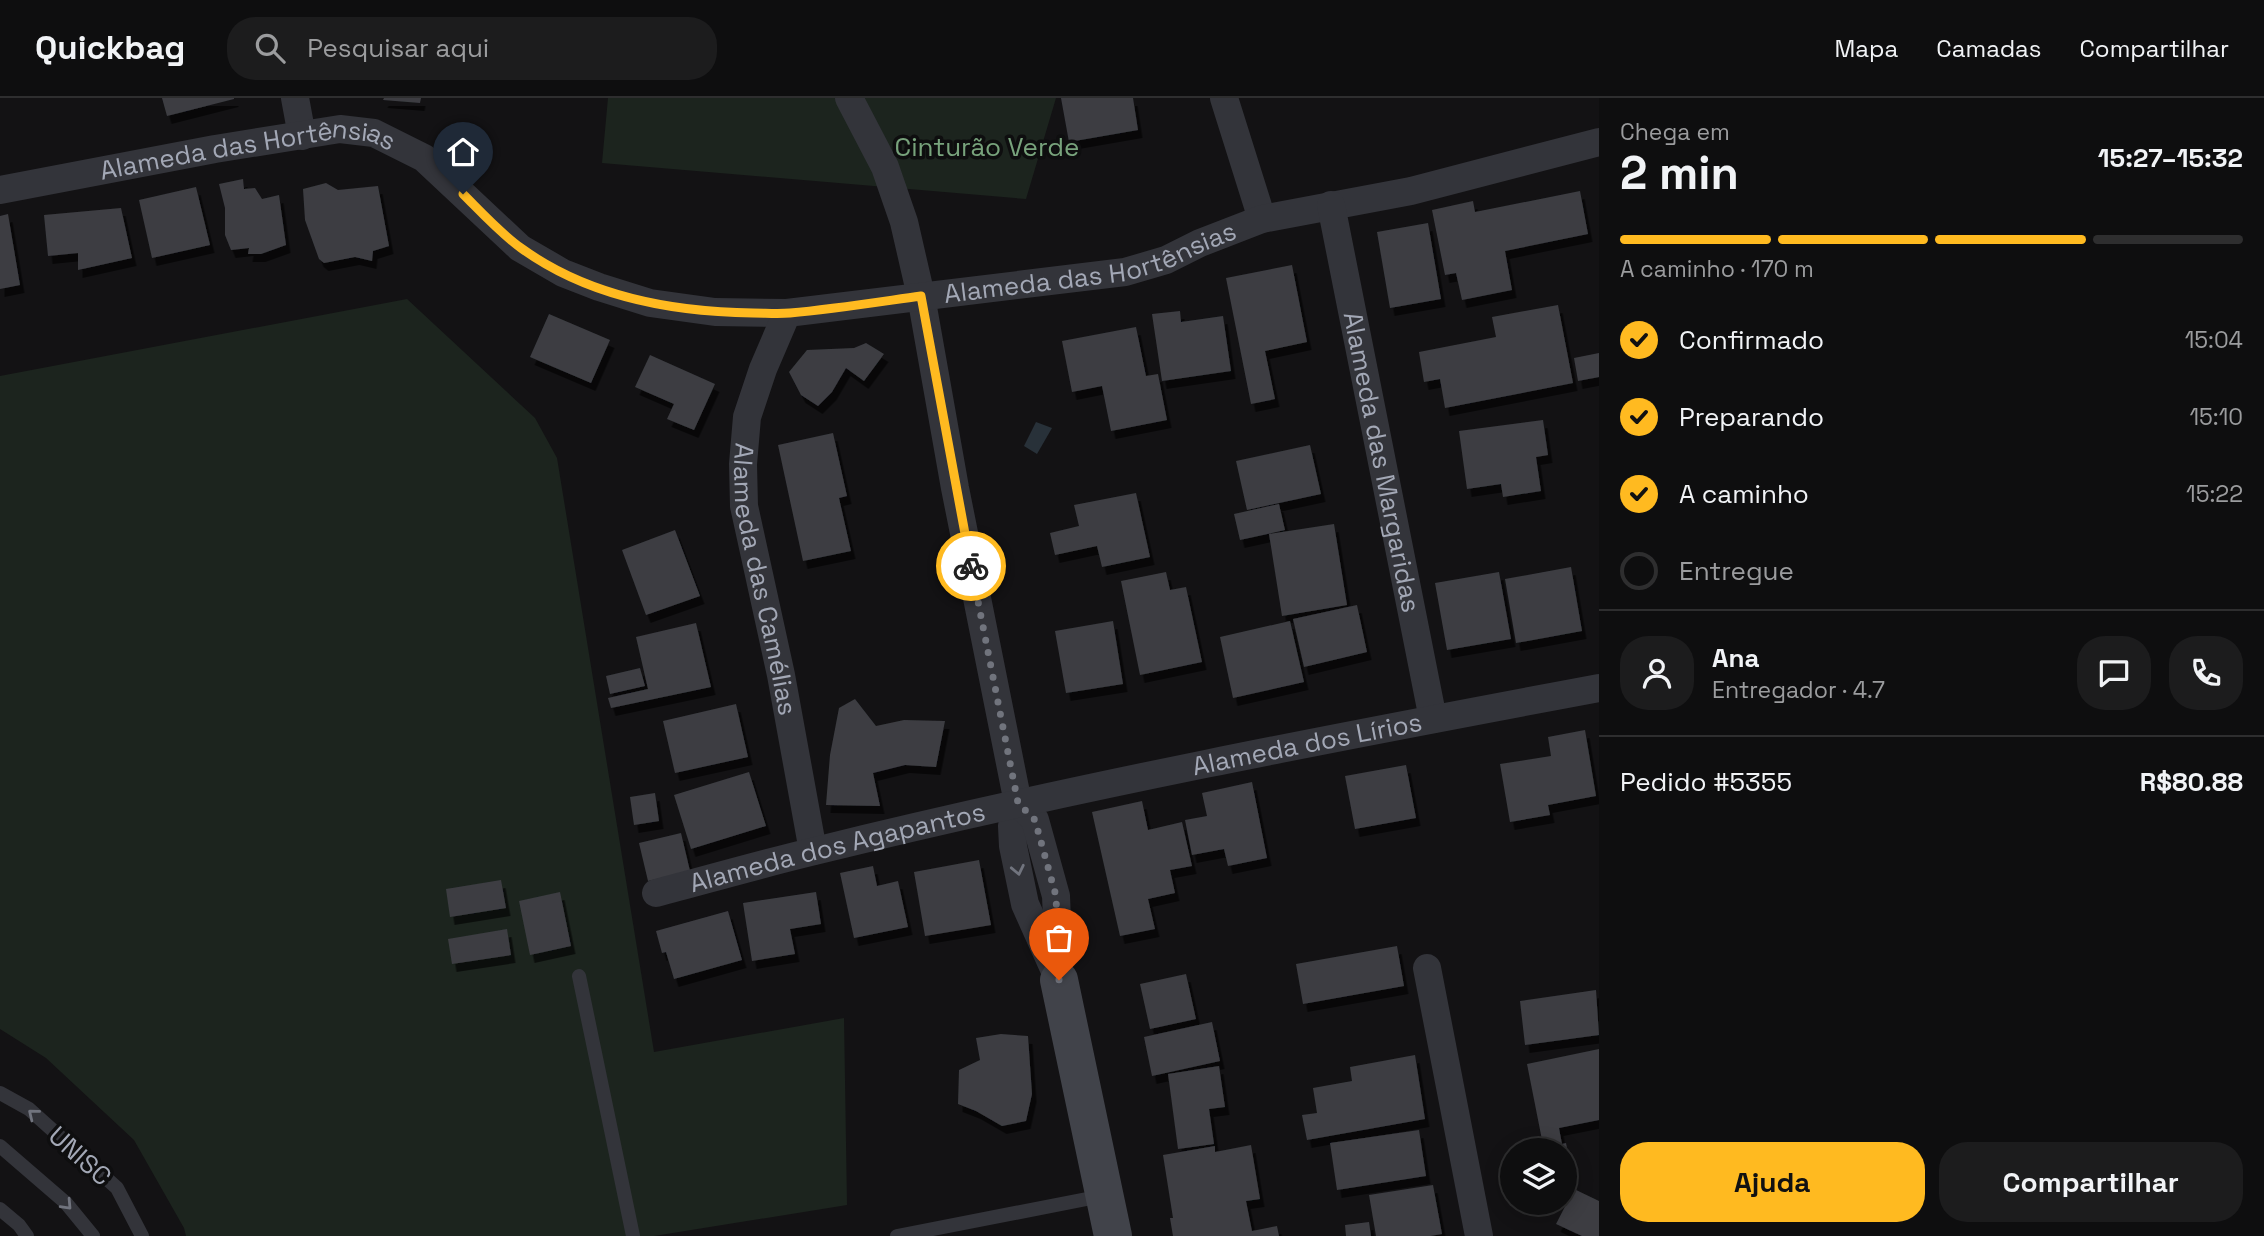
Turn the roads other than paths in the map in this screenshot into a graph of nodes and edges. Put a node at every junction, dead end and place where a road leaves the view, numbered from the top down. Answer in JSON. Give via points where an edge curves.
{"nodes":[{"id":1,"x":295,"y":98,"type":"edge"},
{"id":2,"x":849,"y":98,"type":"edge"},
{"id":3,"x":1224,"y":98,"type":"edge"},
{"id":4,"x":302,"y":136,"type":"junction"},
{"id":5,"x":1599,"y":142,"type":"edge"},
{"id":6,"x":0,"y":190,"type":"edge"},
{"id":7,"x":1331,"y":205,"type":"junction"},
{"id":8,"x":1262,"y":219,"type":"junction"},
{"id":9,"x":921,"y":296,"type":"junction"},
{"id":10,"x":787,"y":313,"type":"junction"},
{"id":11,"x":1599,"y":688,"type":"edge"},
{"id":12,"x":1433,"y":719,"type":"junction"},
{"id":13,"x":1018,"y":803,"type":"junction"},
{"id":14,"x":813,"y":851,"type":"junction"},
{"id":15,"x":656,"y":893,"type":"dead end"},
{"id":16,"x":1427,"y":968,"type":"dead end"},
{"id":17,"x":579,"y":976,"type":"dead end"},
{"id":18,"x":1059,"y":980,"type":"joint"},
{"id":19,"x":0,"y":1093,"type":"edge"},
{"id":20,"x":0,"y":1146,"type":"edge"},
{"id":21,"x":1106,"y":1195,"type":"junction"},
{"id":22,"x":0,"y":1209,"type":"edge"},
{"id":23,"x":27,"y":1236,"type":"edge"},
{"id":24,"x":93,"y":1236,"type":"edge"},
{"id":25,"x":142,"y":1236,"type":"edge"},
{"id":26,"x":632,"y":1236,"type":"edge"},
{"id":27,"x":897,"y":1236,"type":"edge"},
{"id":28,"x":1113,"y":1236,"type":"edge"},
{"id":29,"x":1479,"y":1236,"type":"edge"}],
"edges":[{"from":1,"to":4,"type":"street"},
{"from":2,"to":9,"type":"street","via":[[885,167],[904,222]]},
{"from":3,"to":8,"type":"street"},
{"from":4,"to":6,"type":"street","name":"Alameda das Hortênsias"},
{"from":4,"to":10,"type":"street","name":"Alameda das Hortênsias","via":[[340,129],[374,133],[414,153],[520,248],[599,288],[650,303],[715,312]]},
{"from":5,"to":7,"type":"street","name":"Alameda das Hortênsias","via":[[1411,191]]},
{"from":7,"to":8,"type":"street","name":"Alameda das Hortênsias"},
{"from":7,"to":12,"type":"street","name":"Alameda das Margaridas"},
{"from":8,"to":9,"type":"street","name":"Alameda das Hortênsias","via":[[1166,260],[1125,272]]},
{"from":9,"to":10,"type":"street","name":"Alameda das Hortênsias"},
{"from":9,"to":13,"type":"street"},
{"from":10,"to":14,"type":"street","name":"Alameda das Camélias","via":[[747,417],[744,506]]},
{"from":11,"to":12,"type":"street","name":"Alameda dos Lírios"},
{"from":12,"to":13,"type":"street","name":"Alameda dos Lírios"},
{"from":13,"to":14,"type":"street","name":"Alameda dos Agapantos"},
{"from":13,"to":18,"type":"street","via":[[1035,820],[1056,896]]},
{"from":14,"to":15,"type":"street","name":"Alameda dos Agapantos"},
{"from":16,"to":29,"type":"street"},
{"from":17,"to":26,"type":"lane"},
{"from":18,"to":21,"type":"street"},
{"from":25,"to":19,"type":"lane","name":"UNISC","one_way":true,"via":[[117,1188],[29,1109]]},
{"from":20,"to":24,"type":"lane","name":"UNISC","one_way":true,"via":[[66,1203]]},
{"from":21,"to":27,"type":"lane"},
{"from":21,"to":28,"type":"street"},
{"from":22,"to":23,"type":"lane"}]}
